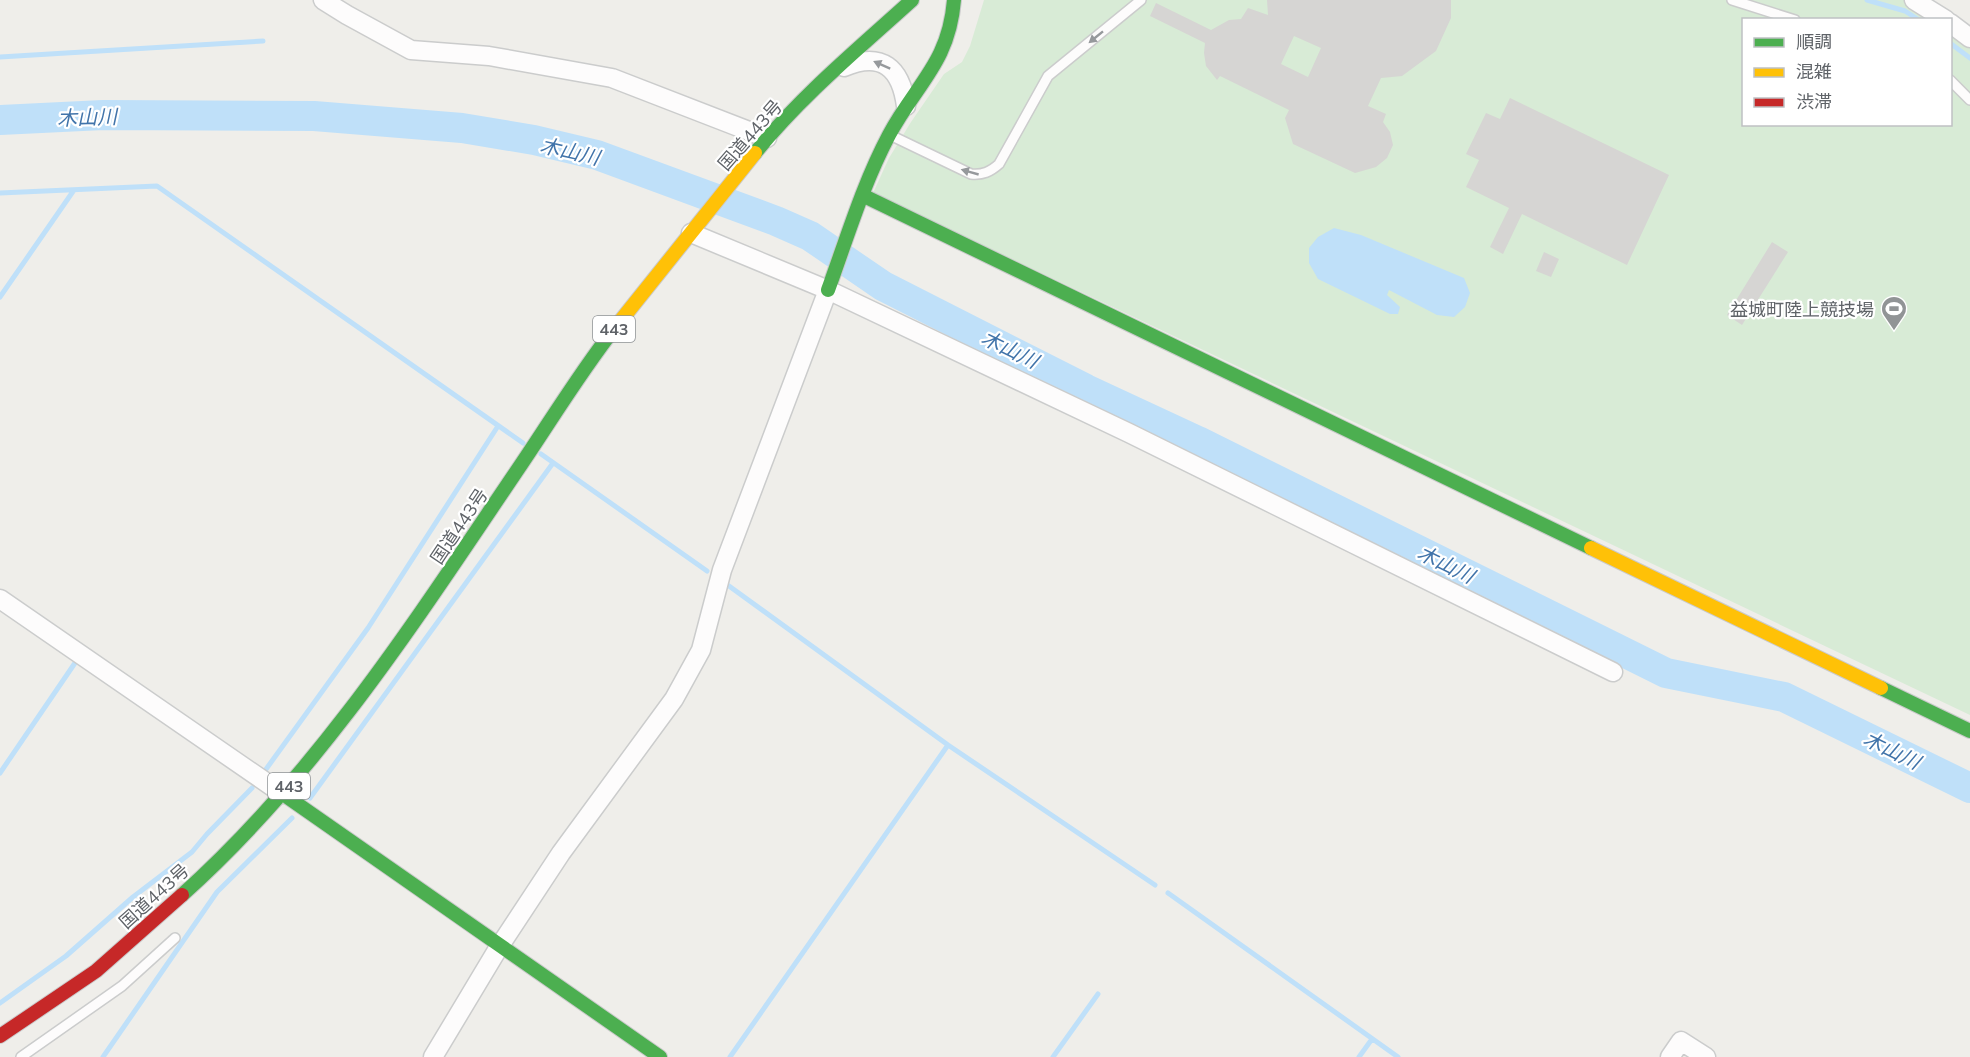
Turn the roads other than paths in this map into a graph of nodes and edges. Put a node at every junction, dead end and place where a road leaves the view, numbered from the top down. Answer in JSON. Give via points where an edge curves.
{"nodes":[{"id":1,"x":323,"y":0,"type":"edge"},
{"id":2,"x":912,"y":0,"type":"edge"},
{"id":3,"x":954,"y":0,"type":"edge"},
{"id":4,"x":1142,"y":0,"type":"edge"},
{"id":5,"x":1732,"y":0,"type":"edge"},
{"id":6,"x":1914,"y":0,"type":"edge"},
{"id":7,"x":1789,"y":18,"type":"edge"},
{"id":8,"x":1943,"y":18,"type":"edge"},
{"id":9,"x":1952,"y":24,"type":"edge"},
{"id":10,"x":1970,"y":38,"type":"edge"},
{"id":11,"x":833,"y":72,"type":"junction"},
{"id":12,"x":1952,"y":82,"type":"edge"},
{"id":13,"x":1970,"y":100,"type":"edge"},
{"id":14,"x":906,"y":106,"type":"junction"},
{"id":15,"x":890,"y":134,"type":"junction"},
{"id":16,"x":764,"y":143,"type":"junction"},
{"id":17,"x":860,"y":200,"type":"junction"},
{"id":18,"x":691,"y":233,"type":"junction"},
{"id":19,"x":828,"y":290,"type":"junction"},
{"id":20,"x":0,"y":599,"type":"edge"},
{"id":21,"x":1613,"y":672,"type":"dead end"},
{"id":22,"x":1970,"y":731,"type":"edge"},
{"id":23,"x":283,"y":794,"type":"junction"},
{"id":24,"x":175,"y":938,"type":"dead end"},
{"id":25,"x":500,"y":946,"type":"junction"},
{"id":26,"x":132,"y":959,"type":"junction"},
{"id":27,"x":0,"y":1036,"type":"edge"},
{"id":28,"x":21,"y":1057,"type":"edge"},
{"id":29,"x":433,"y":1057,"type":"edge"},
{"id":30,"x":660,"y":1057,"type":"edge"},
{"id":31,"x":1670,"y":1057,"type":"edge"},
{"id":32,"x":1706,"y":1057,"type":"edge"}],
"edges":[{"from":1,"to":16,"type":"street","via":[[411,50],[489,56],[612,78]]},
{"from":2,"to":11,"type":"main road","name":"国道443号","number":"443"},
{"from":3,"to":14,"type":"main road","via":[[948,38]]},
{"from":4,"to":15,"type":"lane","one_way":true,"via":[[1048,76],[999,164],[990,171],[971,174]]},
{"from":5,"to":7,"type":"lane"},
{"from":6,"to":8,"type":"street"},
{"from":9,"to":10,"type":"street"},
{"from":14,"to":11,"type":"street","one_way":true,"via":[[904,89],[885,64],[873,60]]},
{"from":11,"to":16,"type":"main road","name":"国道443号","number":"443"},
{"from":12,"to":13,"type":"lane"},
{"from":14,"to":15,"type":"main road"},
{"from":15,"to":17,"type":"main road"},
{"from":16,"to":18,"type":"main road","name":"国道443号","number":"443"},
{"from":17,"to":19,"type":"main road"},
{"from":17,"to":22,"type":"main road"},
{"from":18,"to":19,"type":"street"},
{"from":18,"to":23,"type":"main road","name":"国道443号","number":"443","via":[[605,341],[382,668]]},
{"from":19,"to":21,"type":"street","via":[[1129,433]]},
{"from":19,"to":25,"type":"street","via":[[722,570],[701,650],[674,699],[561,853]]},
{"from":20,"to":23,"type":"street"},
{"from":23,"to":25,"type":"main road"},
{"from":23,"to":26,"type":"main road","name":"国道443号","number":"443"},
{"from":24,"to":26,"type":"lane"},
{"from":25,"to":29,"type":"street"},
{"from":25,"to":30,"type":"main road"},
{"from":26,"to":27,"type":"main road","name":"国道443号","number":"443","via":[[96,971]]},
{"from":26,"to":28,"type":"lane","via":[[57,1034]]},
{"from":31,"to":32,"type":"street","via":[[1681,1041]]}]}
